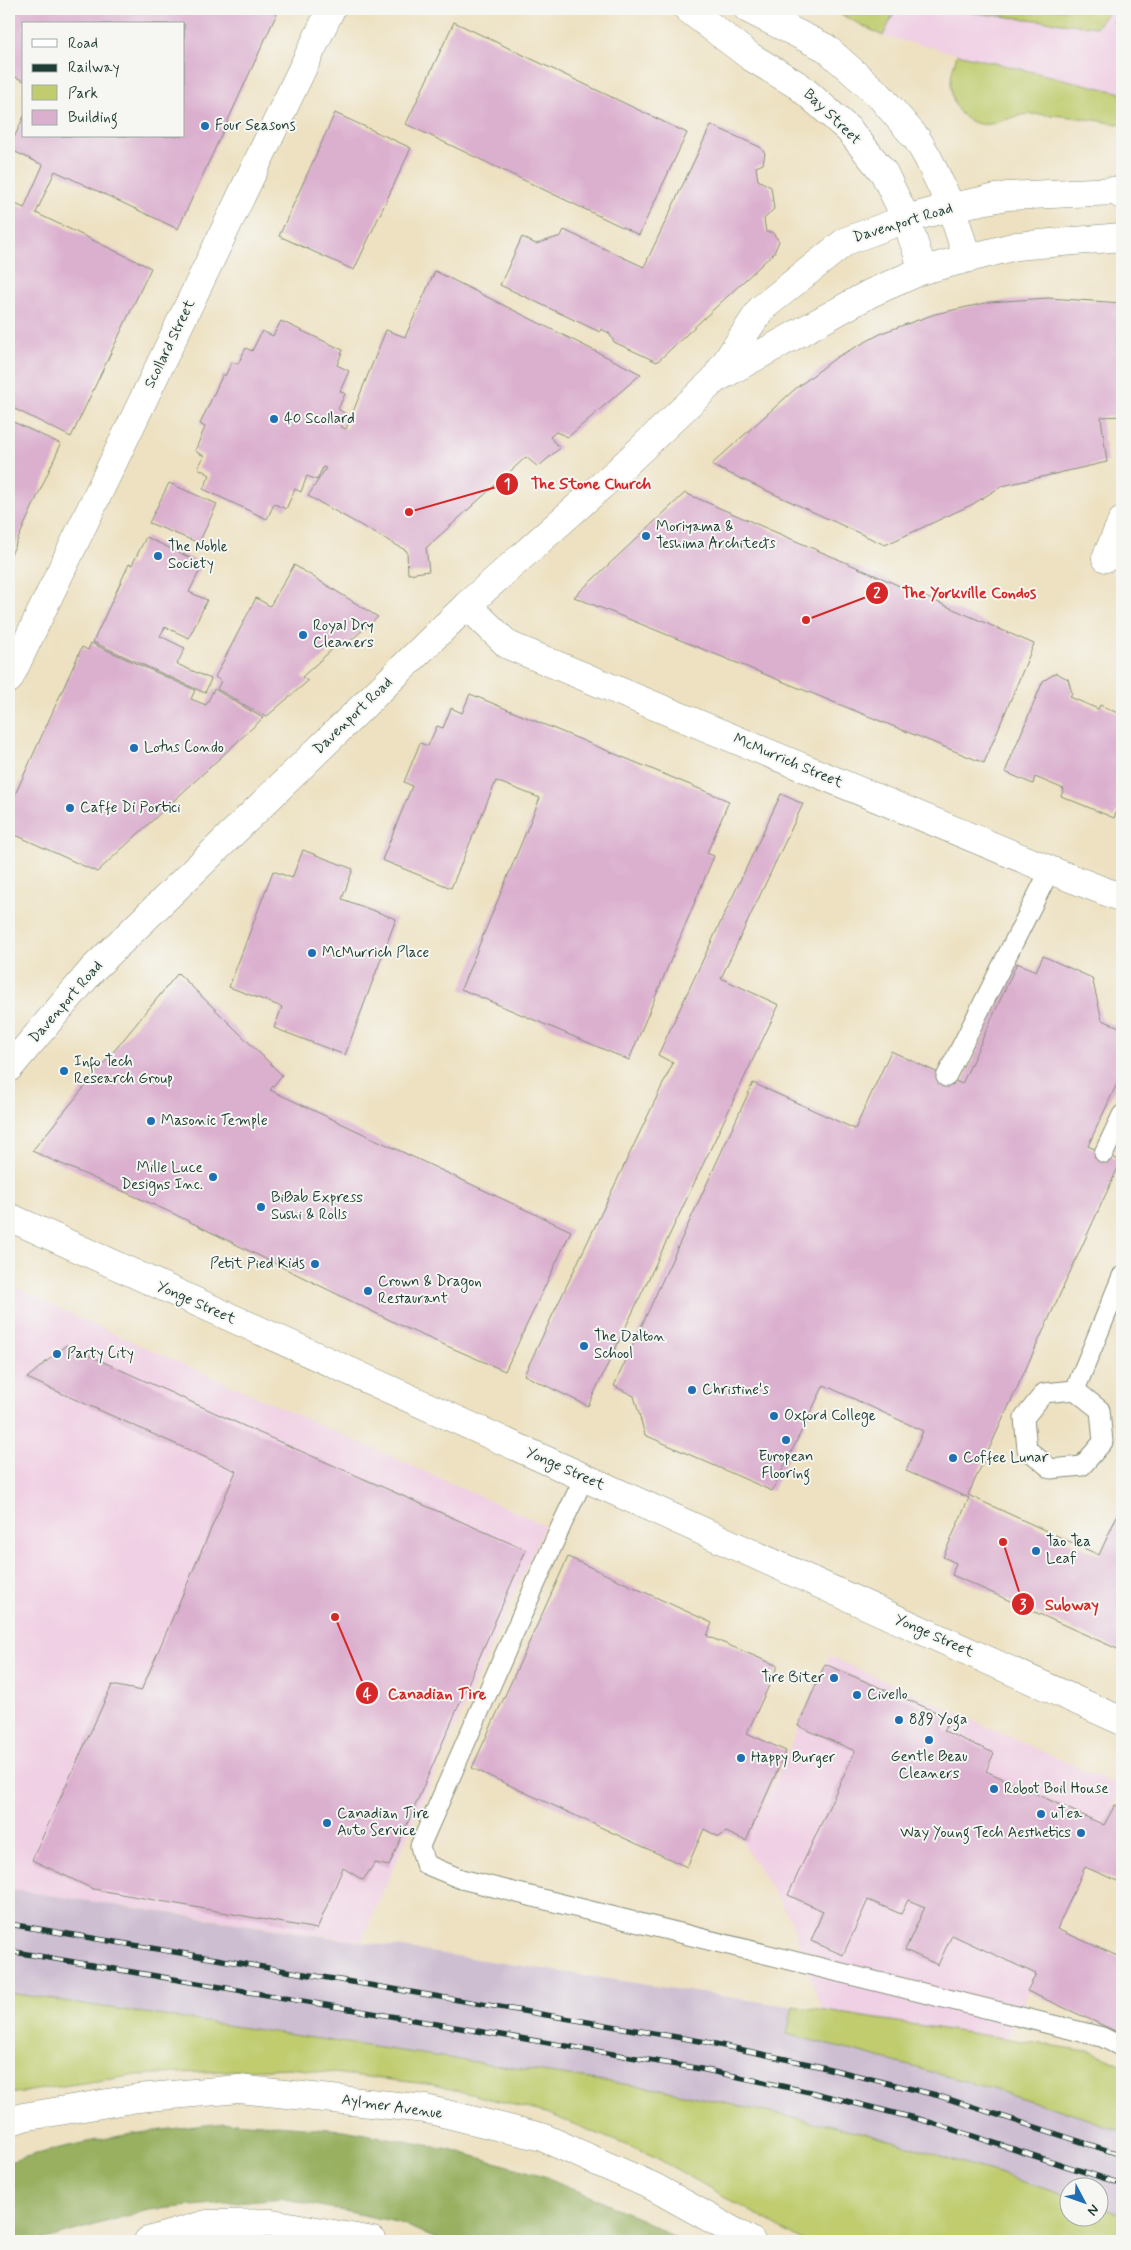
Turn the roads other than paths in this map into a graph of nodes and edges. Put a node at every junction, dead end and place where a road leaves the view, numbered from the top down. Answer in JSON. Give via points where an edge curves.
{"nodes":[{"id":1,"x":331,"y":9,"type":"edge"},
{"id":2,"x":688,"y":9,"type":"edge"},
{"id":3,"x":748,"y":9,"type":"edge"},
{"id":4,"x":1122,"y":195,"type":"edge"},
{"id":5,"x":951,"y":207,"type":"junction"},
{"id":6,"x":906,"y":219,"type":"junction"},
{"id":7,"x":1122,"y":237,"type":"edge"},
{"id":8,"x":967,"y":257,"type":"junction"},
{"id":9,"x":923,"y":270,"type":"junction"},
{"id":10,"x":714,"y":380,"type":"junction"},
{"id":11,"x":1122,"y":521,"type":"edge"},
{"id":12,"x":1106,"y":558,"type":"dead end"},
{"id":13,"x":467,"y":605,"type":"junction"},
{"id":14,"x":9,"y":679,"type":"edge"},
{"id":15,"x":1050,"y":870,"type":"junction"},
{"id":16,"x":1122,"y":898,"type":"edge"},
{"id":17,"x":9,"y":1068,"type":"edge"},
{"id":18,"x":946,"y":1077,"type":"dead end"},
{"id":19,"x":1122,"y":1114,"type":"edge"},
{"id":20,"x":1104,"y":1153,"type":"dead end"},
{"id":21,"x":9,"y":1217,"type":"edge"},
{"id":22,"x":1122,"y":1276,"type":"edge"},
{"id":23,"x":1075,"y":1390,"type":"junction"},
{"id":24,"x":584,"y":1478,"type":"junction"},
{"id":25,"x":1122,"y":1721,"type":"edge"},
{"id":26,"x":1122,"y":2047,"type":"edge"},
{"id":27,"x":9,"y":2122,"type":"edge"},
{"id":28,"x":148,"y":2241,"type":"edge"},
{"id":29,"x":373,"y":2241,"type":"edge"},
{"id":30,"x":750,"y":2241,"type":"edge"}],
"edges":[{"from":1,"to":14,"type":"main road","name":"Scollard Street"},
{"from":2,"to":6,"type":"main road","name":"Bay Street","via":[[751,57],[799,86],[849,130],[884,173]]},
{"from":3,"to":5,"type":"main road","via":[[826,48],[879,95],[917,139]]},
{"from":4,"to":5,"type":"main road","name":"Davenport Road","via":[[1115,191],[1026,194]]},
{"from":5,"to":6,"type":"main road","name":"Davenport Road"},
{"from":5,"to":8,"type":"main road"},
{"from":6,"to":9,"type":"main road","name":"Bay Street"},
{"from":6,"to":10,"type":"main road","name":"Davenport Road","via":[[846,241],[762,309]]},
{"from":7,"to":8,"type":"main road","name":"Davenport Road","via":[[1016,246]]},
{"from":8,"to":9,"type":"main road","name":"Davenport Road"},
{"from":9,"to":10,"type":"main road","name":"Davenport Road","via":[[871,293]]},
{"from":10,"to":13,"type":"main road","name":"Davenport Road","via":[[618,471]]},
{"from":11,"to":12,"type":"main road"},
{"from":13,"to":15,"type":"main road","name":"McMurrich Street","via":[[508,645]]},
{"from":13,"to":17,"type":"main road","name":"Davenport Road","via":[[93,969]]},
{"from":15,"to":16,"type":"main road","name":"McMurrich Street"},
{"from":15,"to":18,"type":"lane"},
{"from":19,"to":20,"type":"lane"},
{"from":21,"to":24,"type":"main road","name":"Yonge Street"},
{"from":22,"to":23,"type":"lane"},
{"from":23,"to":23,"type":"lane","via":[[1044,1393],[1024,1418],[1027,1449],[1051,1469],[1082,1466],[1102,1442],[1100,1410]]},
{"from":24,"to":25,"type":"main road","name":"Yonge Street"},
{"from":24,"to":26,"type":"lane","via":[[420,1846],[425,1864],[461,1879],[1102,2038]]},
{"from":27,"to":30,"type":"main road","name":"Aylmer Avenue","via":[[138,2098],[239,2089],[426,2109],[542,2137],[654,2187]]},
{"from":28,"to":29,"type":"main road","via":[[207,2224],[272,2223]]}]}
